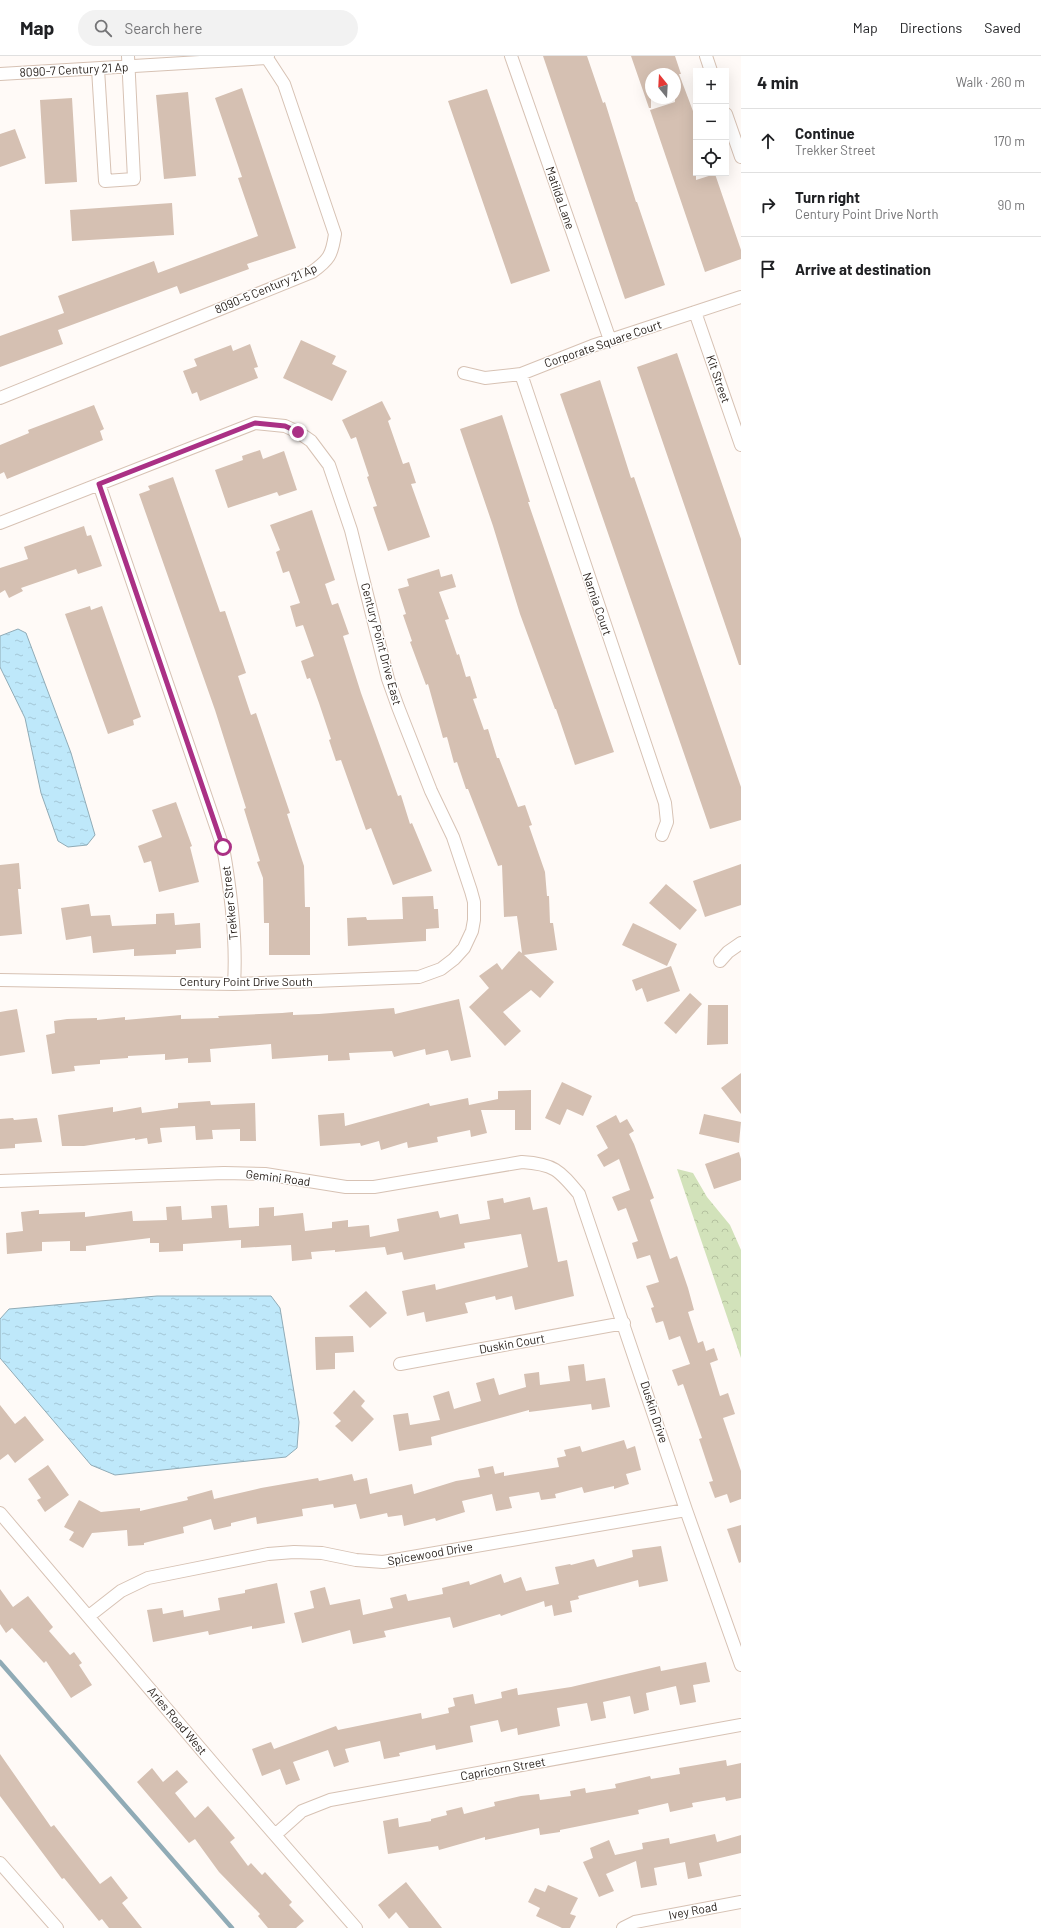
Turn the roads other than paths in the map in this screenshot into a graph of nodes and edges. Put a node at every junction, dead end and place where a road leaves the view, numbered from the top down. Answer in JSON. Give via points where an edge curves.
{"nodes":[{"id":1,"x":511,"y":56,"type":"edge"},
{"id":2,"x":706,"y":56,"type":"edge"},
{"id":3,"x":267,"y":57,"type":"edge"},
{"id":4,"x":159,"y":61,"type":"edge"},
{"id":5,"x":128,"y":62,"type":"edge"},
{"id":6,"x":710,"y":68,"type":"edge"},
{"id":7,"x":98,"y":69,"type":"junction"},
{"id":8,"x":0,"y":74,"type":"edge"},
{"id":9,"x":729,"y":123,"type":"edge"},
{"id":10,"x":741,"y":157,"type":"edge"},
{"id":11,"x":741,"y":298,"type":"edge"},
{"id":12,"x":695,"y":312,"type":"junction"},
{"id":13,"x":610,"y":340,"type":"junction"},
{"id":14,"x":464,"y":373,"type":"dead end"},
{"id":15,"x":521,"y":374,"type":"junction"},
{"id":16,"x":0,"y":398,"type":"edge"},
{"id":17,"x":741,"y":445,"type":"edge"},
{"id":18,"x":99,"y":484,"type":"junction"},
{"id":19,"x":0,"y":523,"type":"edge"},
{"id":20,"x":662,"y":834,"type":"dead end"},
{"id":21,"x":472,"y":931,"type":"joint"},
{"id":22,"x":741,"y":943,"type":"edge"},
{"id":23,"x":720,"y":961,"type":"dead end"},
{"id":24,"x":0,"y":980,"type":"edge"},
{"id":25,"x":234,"y":984,"type":"junction"},
{"id":26,"x":553,"y":1167,"type":"joint"},
{"id":27,"x":0,"y":1181,"type":"edge"},
{"id":28,"x":624,"y":1324,"type":"junction"},
{"id":29,"x":400,"y":1364,"type":"dead end"},
{"id":30,"x":686,"y":1510,"type":"junction"},
{"id":31,"x":0,"y":1513,"type":"edge"},
{"id":32,"x":89,"y":1616,"type":"junction"},
{"id":33,"x":741,"y":1665,"type":"edge"},
{"id":34,"x":741,"y":1726,"type":"edge"},
{"id":35,"x":275,"y":1835,"type":"junction"},
{"id":36,"x":0,"y":1863,"type":"edge"},
{"id":37,"x":741,"y":1902,"type":"edge"},
{"id":38,"x":57,"y":1928,"type":"edge"},
{"id":39,"x":356,"y":1928,"type":"edge"},
{"id":40,"x":624,"y":1928,"type":"edge"}],
"edges":[{"from":1,"to":13,"type":"street","name":"Matilda Lane"},
{"from":2,"to":6,"type":"street"},
{"from":3,"to":4,"type":"street","name":"8090-7 Century 21 Ap"},
{"from":3,"to":16,"type":"street","name":"8090-5 Century 21 Ap","via":[[284,84],[335,234],[332,252],[325,262],[312,272]]},
{"from":4,"to":5,"type":"street","name":"8090-7 Century 21 Ap"},
{"from":5,"to":7,"type":"street","name":"8090-7 Century 21 Ap"},
{"from":5,"to":7,"type":"street","via":[[134,180],[104,181]]},
{"from":7,"to":8,"type":"street","name":"8090-7 Century 21 Ap"},
{"from":9,"to":10,"type":"street"},
{"from":11,"to":12,"type":"street","name":"Corporate Square Court"},
{"from":12,"to":13,"type":"street","name":"Corporate Square Court"},
{"from":12,"to":17,"type":"street","name":"Kit Street"},
{"from":13,"to":15,"type":"street","name":"Corporate Square Court"},
{"from":14,"to":15,"type":"street","name":"Corporate Square Court","via":[[485,378]]},
{"from":15,"to":20,"type":"street","name":"Narnia Court","via":[[665,803],[667,822]]},
{"from":18,"to":19,"type":"street","name":"Century Point Drive East"},
{"from":18,"to":21,"type":"street","name":"Century Point Drive East","via":[[255,423],[285,426],[311,441],[329,465],[351,530],[388,678],[431,791],[453,837],[471,890],[474,902]]},
{"from":18,"to":25,"type":"street","name":"Trekker Street","via":[[223,847],[230,884]]},
{"from":21,"to":25,"type":"street","name":"Century Point Drive South","via":[[464,948],[454,959],[441,969],[419,978]]},
{"from":22,"to":23,"type":"street"},
{"from":24,"to":25,"type":"street","name":"Century Point Drive South"},
{"from":26,"to":27,"type":"street","name":"Gemini Road","via":[[522,1162],[374,1187],[346,1187],[265,1174],[224,1172]]},
{"from":26,"to":28,"type":"street","name":"Duskin Drive","via":[[579,1194]]},
{"from":28,"to":29,"type":"street","name":"Duskin Court"},
{"from":28,"to":30,"type":"street","name":"Duskin Drive"},
{"from":30,"to":32,"type":"street","name":"Spicewood Drive","via":[[383,1562],[322,1553],[268,1554],[148,1578],[121,1591]]},
{"from":30,"to":33,"type":"street","name":"Duskin Drive"},
{"from":31,"to":32,"type":"street","name":"Aries Road West"},
{"from":32,"to":35,"type":"street","name":"Aries Road West"},
{"from":34,"to":35,"type":"street","name":"Capricorn Street","via":[[330,1800],[302,1811]]},
{"from":35,"to":39,"type":"street","name":"Aries Road West"},
{"from":36,"to":38,"type":"street"},
{"from":37,"to":40,"type":"street","name":"Ivey Road","via":[[636,1922]]}]}
